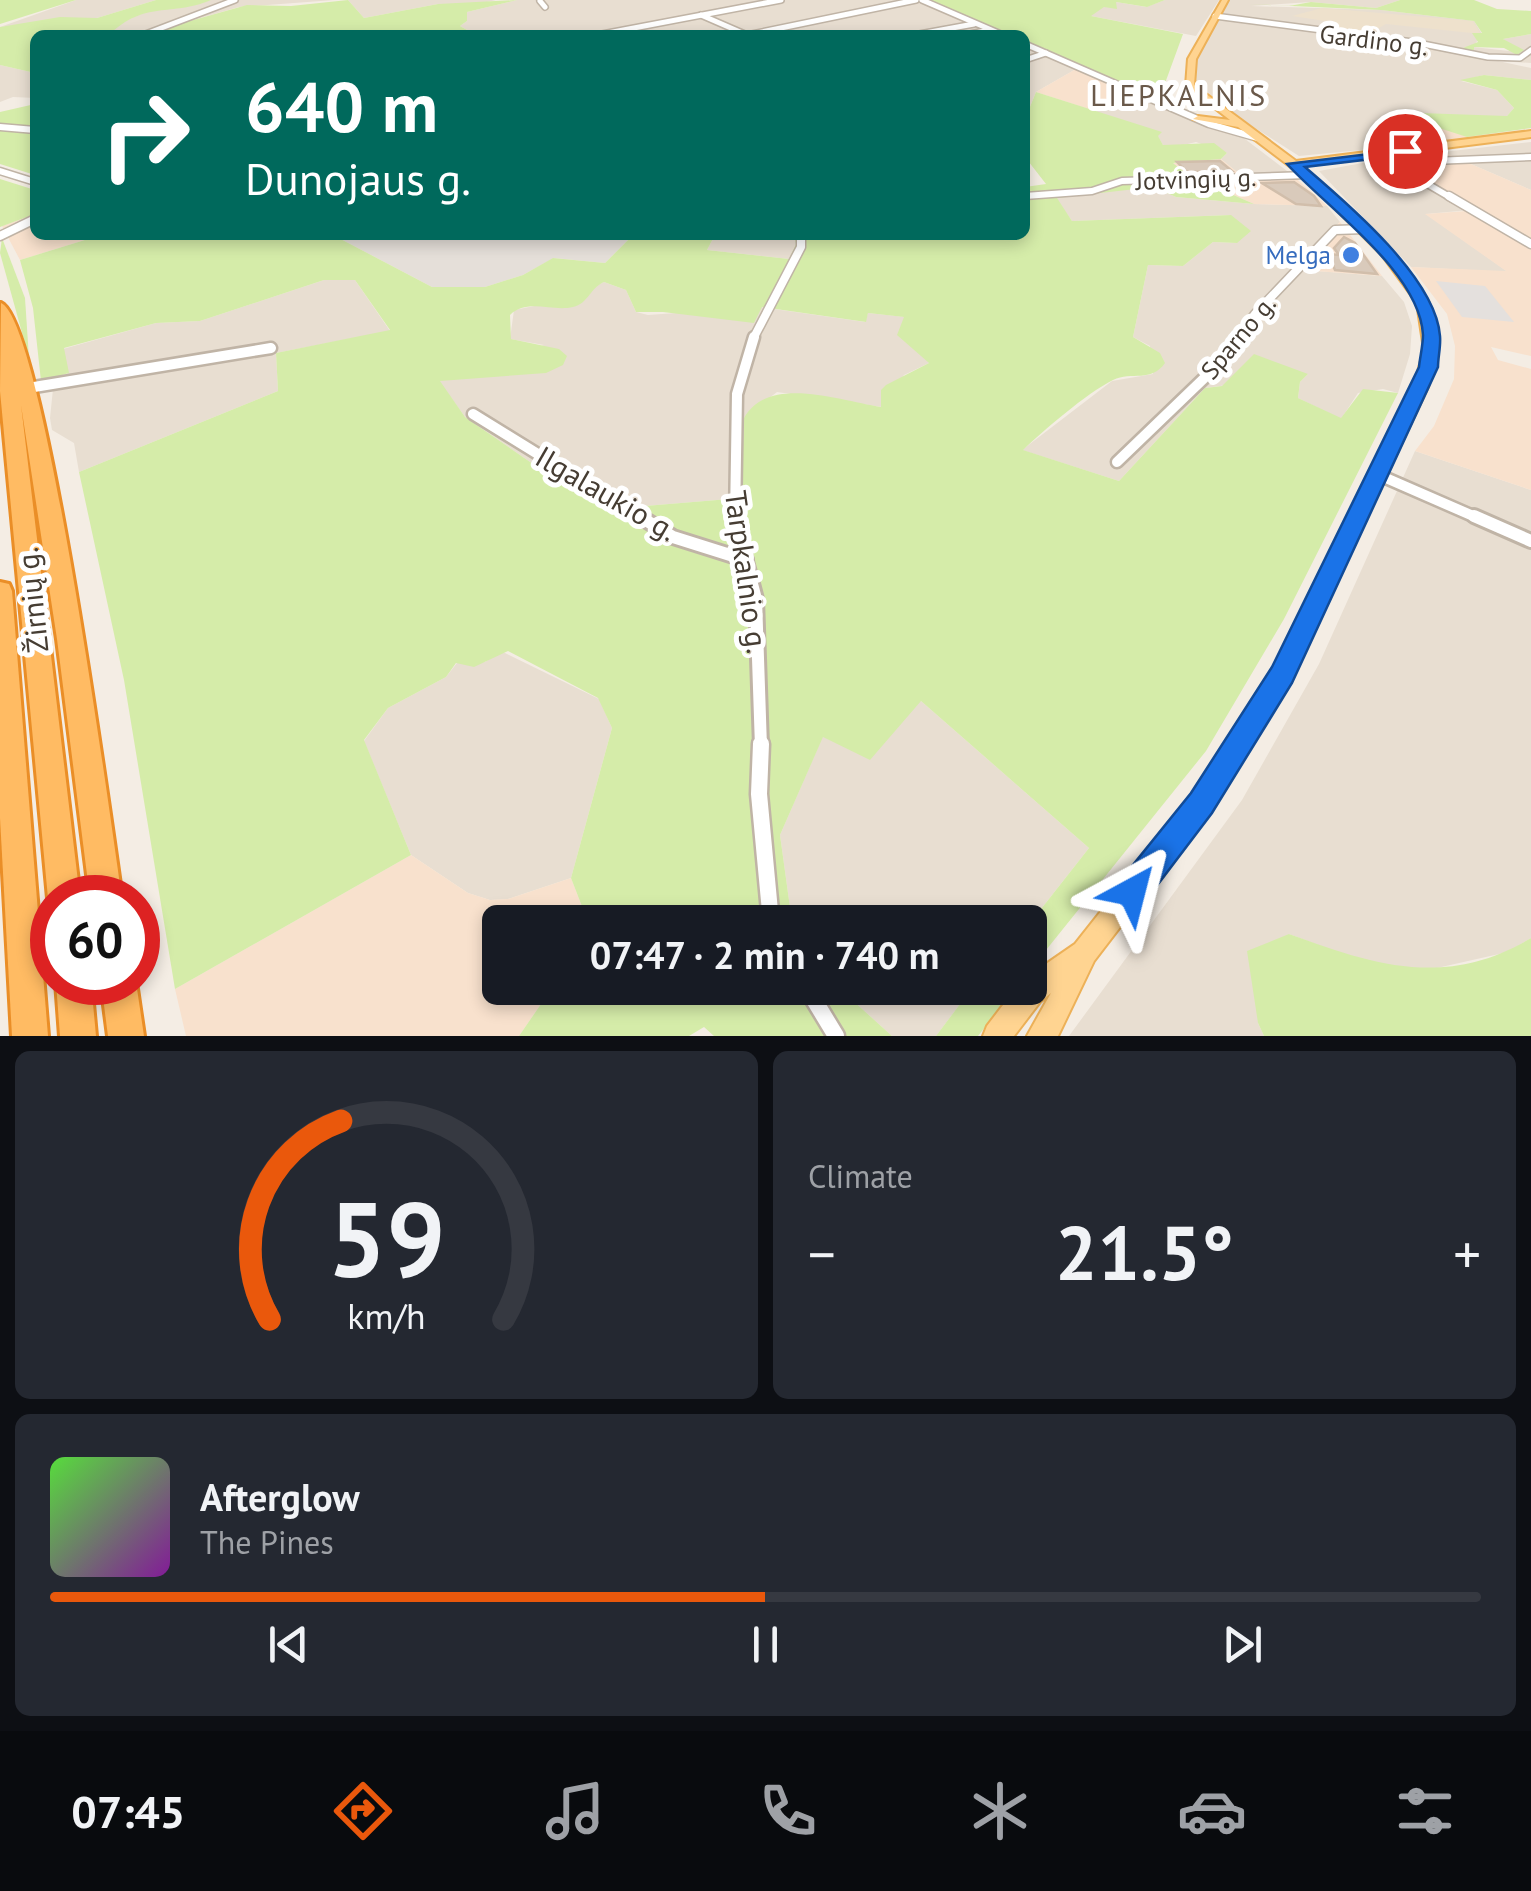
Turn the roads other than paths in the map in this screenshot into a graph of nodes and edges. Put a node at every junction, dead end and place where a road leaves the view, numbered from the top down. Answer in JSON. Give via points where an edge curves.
{"nodes":[{"id":1,"x":234,"y":0,"type":"edge"},
{"id":2,"x":780,"y":0,"type":"edge"},
{"id":3,"x":919,"y":0,"type":"edge"},
{"id":4,"x":1225,"y":0,"type":"edge"},
{"id":5,"x":701,"y":15,"type":"junction"},
{"id":6,"x":1215,"y":16,"type":"junction"},
{"id":7,"x":976,"y":24,"type":"junction"},
{"id":8,"x":156,"y":30,"type":"edge"},
{"id":9,"x":622,"y":30,"type":"edge"},
{"id":10,"x":736,"y":30,"type":"edge"},
{"id":11,"x":772,"y":30,"type":"edge"},
{"id":12,"x":942,"y":30,"type":"edge"},
{"id":13,"x":991,"y":30,"type":"edge"},
{"id":14,"x":1030,"y":46,"type":"edge"},
{"id":15,"x":1531,"y":50,"type":"edge"},
{"id":16,"x":1046,"y":53,"type":"junction"},
{"id":17,"x":1030,"y":58,"type":"edge"},
{"id":18,"x":1198,"y":119,"type":"junction"},
{"id":19,"x":1239,"y":124,"type":"junction"},
{"id":20,"x":0,"y":128,"type":"edge"},
{"id":21,"x":30,"y":130,"type":"edge"},
{"id":22,"x":1531,"y":134,"type":"edge"},
{"id":23,"x":1258,"y":138,"type":"junction"},
{"id":24,"x":1378,"y":154,"type":"junction"},
{"id":25,"x":1528,"y":159,"type":"edge"},
{"id":26,"x":1294,"y":164,"type":"junction"},
{"id":27,"x":1403,"y":168,"type":"junction"},
{"id":28,"x":0,"y":171,"type":"edge"},
{"id":29,"x":1308,"y":175,"type":"junction"},
{"id":30,"x":30,"y":180,"type":"edge"},
{"id":31,"x":1030,"y":196,"type":"edge"},
{"id":32,"x":30,"y":220,"type":"edge"},
{"id":33,"x":1364,"y":229,"type":"junction"},
{"id":34,"x":1512,"y":232,"type":"junction"},
{"id":35,"x":0,"y":233,"type":"edge"},
{"id":36,"x":1531,"y":233,"type":"edge"},
{"id":37,"x":801,"y":240,"type":"edge"},
{"id":38,"x":1531,"y":244,"type":"edge"},
{"id":39,"x":0,"y":306,"type":"edge"},
{"id":40,"x":271,"y":348,"type":"dead end"},
{"id":41,"x":28,"y":388,"type":"junction"},
{"id":42,"x":472,"y":414,"type":"dead end"},
{"id":43,"x":1117,"y":462,"type":"dead end"},
{"id":44,"x":1379,"y":476,"type":"junction"},
{"id":45,"x":1531,"y":541,"type":"edge"},
{"id":46,"x":746,"y":560,"type":"junction"},
{"id":47,"x":0,"y":591,"type":"edge"},
{"id":48,"x":62,"y":875,"type":"edge"},
{"id":49,"x":103,"y":875,"type":"edge"},
{"id":50,"x":769,"y":905,"type":"edge"},
{"id":51,"x":1085,"y":952,"type":"junction"},
{"id":52,"x":75,"y":1005,"type":"edge"},
{"id":53,"x":121,"y":1005,"type":"edge"},
{"id":54,"x":821,"y":1005,"type":"edge"},
{"id":55,"x":30,"y":1036,"type":"edge"},
{"id":56,"x":78,"y":1036,"type":"edge"},
{"id":57,"x":126,"y":1036,"type":"edge"},
{"id":58,"x":836,"y":1036,"type":"edge"},
{"id":59,"x":997,"y":1036,"type":"edge"},
{"id":60,"x":1041,"y":1036,"type":"edge"}],
"edges":[{"from":1,"to":8,"type":"street"},
{"from":2,"to":5,"type":"street"},
{"from":3,"to":7,"type":"street"},
{"from":3,"to":11,"type":"street"},
{"from":4,"to":6,"type":"main road"},
{"from":5,"to":9,"type":"street"},
{"from":5,"to":10,"type":"street"},
{"from":6,"to":15,"type":"street","name":"Gardino g.","via":[[1501,59]]},
{"from":6,"to":19,"type":"main road","via":[[1188,80]]},
{"from":7,"to":12,"type":"street"},
{"from":7,"to":13,"type":"street"},
{"from":14,"to":16,"type":"street"},
{"from":16,"to":17,"type":"street"},
{"from":16,"to":18,"type":"street"},
{"from":18,"to":19,"type":"main road"},
{"from":18,"to":23,"type":"street"},
{"from":19,"to":23,"type":"main road"},
{"from":20,"to":21,"type":"street"},
{"from":22,"to":24,"type":"main road"},
{"from":23,"to":26,"type":"main road"},
{"from":24,"to":26,"type":"main road"},
{"from":24,"to":27,"type":"street"},
{"from":25,"to":27,"type":"street"},
{"from":26,"to":29,"type":"main road"},
{"from":27,"to":34,"type":"street"},
{"from":28,"to":30,"type":"street"},
{"from":29,"to":31,"type":"street","name":"Jotvingių g.","via":[[1122,181],[1092,191]]},
{"from":29,"to":33,"type":"main road"},
{"from":32,"to":35,"type":"street"},
{"from":33,"to":43,"type":"street","name":"Sparno g.","via":[[1335,230],[1255,314],[1220,362]]},
{"from":33,"to":44,"type":"main road","via":[[1418,293],[1432,334],[1421,387]]},
{"from":34,"to":36,"type":"street"},
{"from":34,"to":38,"type":"street"},
{"from":37,"to":46,"type":"street","name":"Tarpkalnio g.","via":[[752,341],[737,394],[733,513]]},
{"from":39,"to":41,"type":"highway"},
{"from":39,"to":48,"type":"highway","name":"Žirnių g."},
{"from":40,"to":41,"type":"street"},
{"from":41,"to":49,"type":"highway"},
{"from":42,"to":46,"type":"street","name":"Ilgalaukio g.","via":[[673,537]]},
{"from":44,"to":45,"type":"street"},
{"from":44,"to":51,"type":"main road","via":[[1250,732]]},
{"from":46,"to":50,"type":"street","name":"Tarpkalnio g.","via":[[756,599],[759,794]]},
{"from":47,"to":55,"type":"highway","name":"Žirnių g."},
{"from":51,"to":59,"type":"main road","via":[[1030,992]]},
{"from":51,"to":60,"type":"main road"},
{"from":52,"to":56,"type":"highway"},
{"from":53,"to":57,"type":"highway"},
{"from":54,"to":58,"type":"street"}]}
